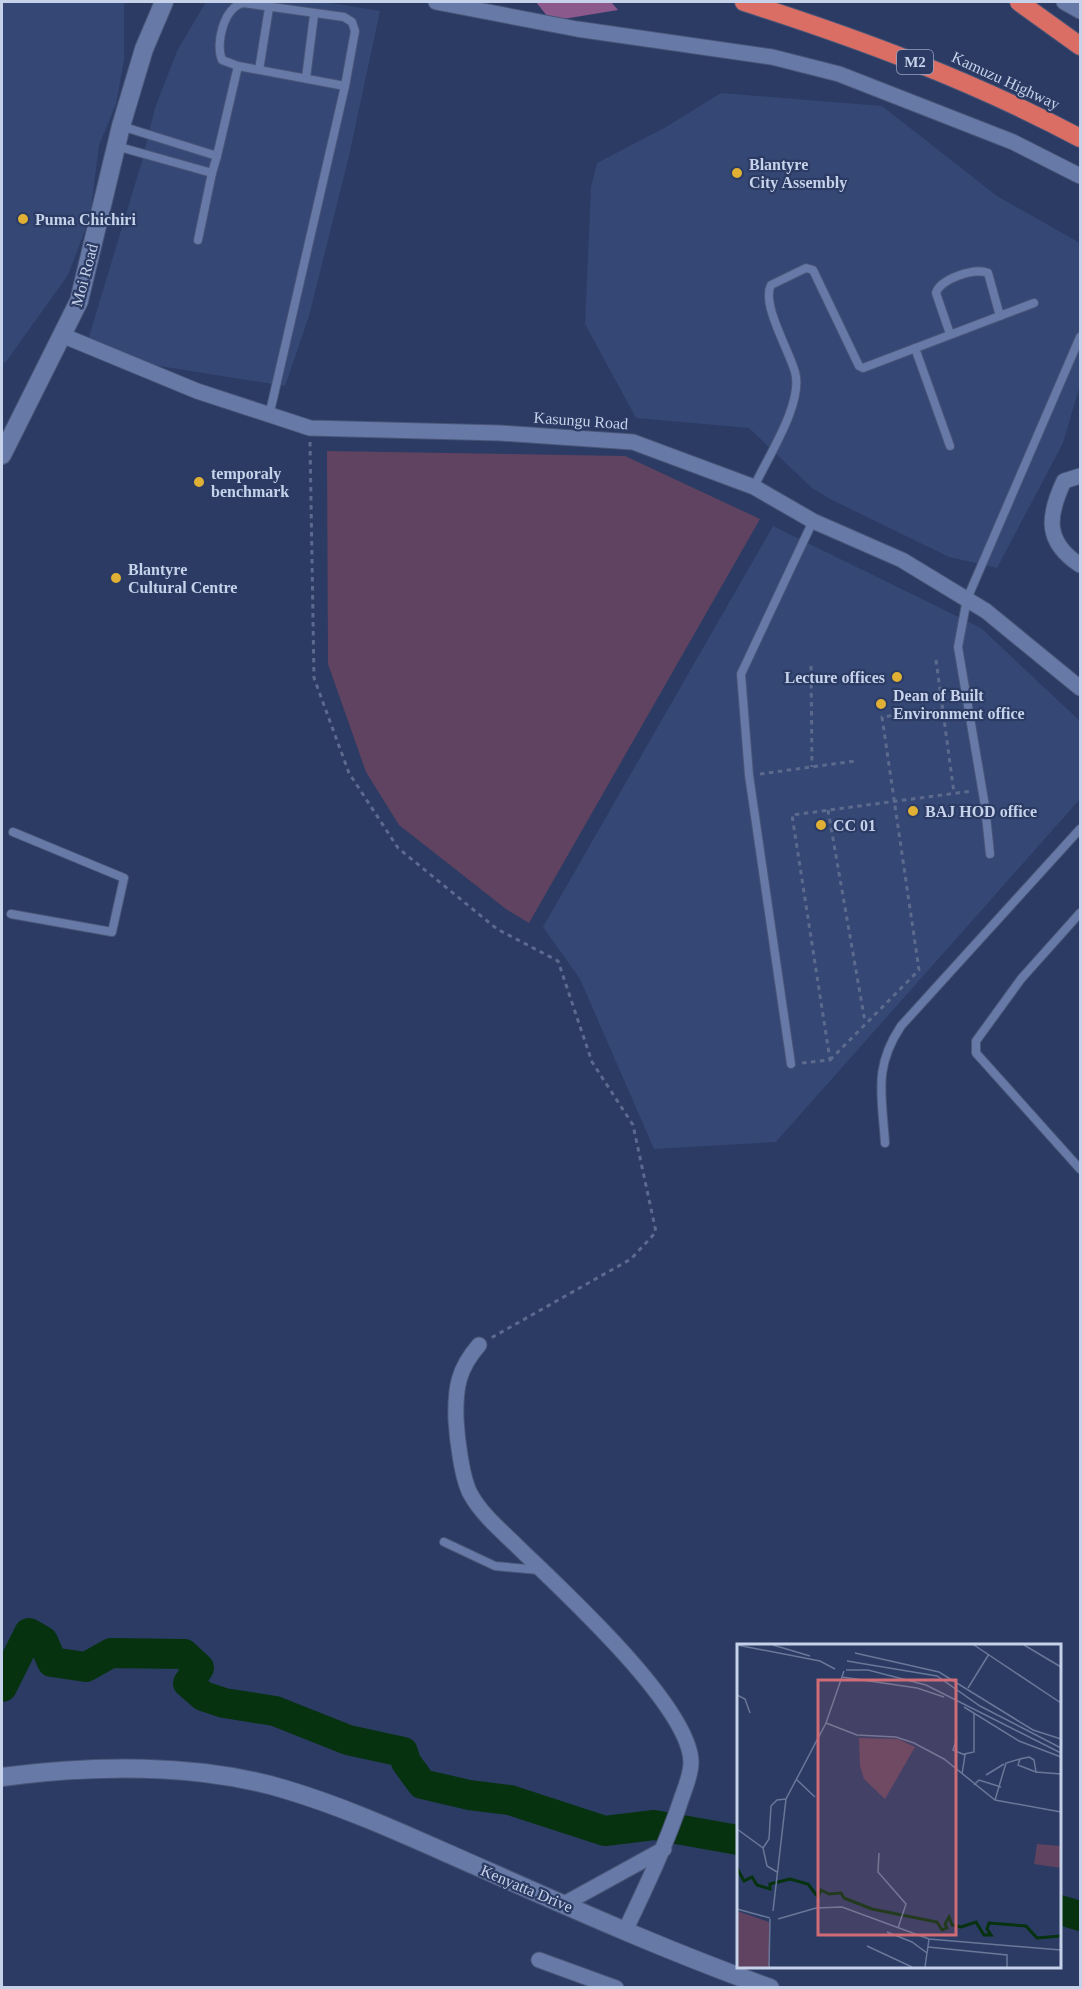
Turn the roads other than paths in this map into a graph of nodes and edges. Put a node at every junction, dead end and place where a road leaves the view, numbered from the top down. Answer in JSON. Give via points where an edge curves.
{"nodes":[{"id":1,"x":149,"y":2,"type":"edge"},
{"id":2,"x":164,"y":2,"type":"edge"},
{"id":3,"x":436,"y":2,"type":"edge"},
{"id":4,"x":744,"y":2,"type":"edge"},
{"id":5,"x":1019,"y":2,"type":"edge"},
{"id":6,"x":1064,"y":2,"type":"edge"},
{"id":7,"x":269,"y":8,"type":"junction"},
{"id":8,"x":1080,"y":11,"type":"edge"},
{"id":9,"x":314,"y":15,"type":"junction"},
{"id":10,"x":1080,"y":46,"type":"edge"},
{"id":11,"x":144,"y":49,"type":"junction"},
{"id":12,"x":238,"y":66,"type":"junction"},
{"id":13,"x":260,"y":70,"type":"junction"},
{"id":14,"x":306,"y":78,"type":"junction"},
{"id":15,"x":345,"y":86,"type":"junction"},
{"id":16,"x":121,"y":126,"type":"junction"},
{"id":17,"x":1080,"y":138,"type":"edge"},
{"id":18,"x":116,"y":146,"type":"junction"},
{"id":19,"x":217,"y":156,"type":"junction"},
{"id":20,"x":212,"y":173,"type":"junction"},
{"id":21,"x":1080,"y":176,"type":"edge"},
{"id":22,"x":198,"y":240,"type":"dead end"},
{"id":23,"x":1034,"y":303,"type":"dead end"},
{"id":24,"x":1000,"y":316,"type":"junction"},
{"id":25,"x":950,"y":334,"type":"junction"},
{"id":26,"x":64,"y":336,"type":"junction"},
{"id":27,"x":1080,"y":337,"type":"edge"},
{"id":28,"x":915,"y":348,"type":"junction"},
{"id":29,"x":269,"y":416,"type":"junction"},
{"id":30,"x":950,"y":446,"type":"dead end"},
{"id":31,"x":2,"y":455,"type":"edge"},
{"id":32,"x":1080,"y":476,"type":"edge"},
{"id":33,"x":754,"y":487,"type":"junction"},
{"id":34,"x":813,"y":521,"type":"junction"},
{"id":35,"x":1080,"y":565,"type":"edge"},
{"id":36,"x":967,"y":599,"type":"junction"},
{"id":37,"x":1080,"y":688,"type":"edge"},
{"id":38,"x":1080,"y":829,"type":"edge"},
{"id":39,"x":12,"y":832,"type":"dead end"},
{"id":40,"x":990,"y":854,"type":"dead end"},
{"id":41,"x":1080,"y":913,"type":"edge"},
{"id":42,"x":11,"y":914,"type":"dead end"},
{"id":43,"x":791,"y":1064,"type":"road end"},
{"id":44,"x":885,"y":1143,"type":"dead end"},
{"id":45,"x":1080,"y":1169,"type":"edge"},
{"id":46,"x":479,"y":1345,"type":"road end"},
{"id":47,"x":444,"y":1542,"type":"dead end"},
{"id":48,"x":542,"y":1570,"type":"junction"},
{"id":49,"x":2,"y":1777,"type":"edge"},
{"id":50,"x":666,"y":1843,"type":"junction"},
{"id":51,"x":564,"y":1904,"type":"junction"},
{"id":52,"x":625,"y":1931,"type":"junction"},
{"id":53,"x":539,"y":1960,"type":"dead end"},
{"id":54,"x":616,"y":1988,"type":"edge"},
{"id":55,"x":770,"y":1988,"type":"edge"}],
"edges":[{"from":1,"to":11,"type":"main road"},
{"from":2,"to":11,"type":"main road"},
{"from":3,"to":21,"type":"street","via":[[577,29],[772,57],[828,71],[1013,142]]},
{"from":4,"to":17,"type":"highway","name":"Kamuzu Highway","number":"M2","via":[[939,71],[1024,108]]},
{"from":5,"to":10,"type":"highway"},
{"from":6,"to":8,"type":"street"},
{"from":7,"to":9,"type":"lane"},
{"from":7,"to":12,"type":"lane","via":[[243,3],[230,10],[219,53],[222,60]]},
{"from":7,"to":13,"type":"lane"},
{"from":9,"to":14,"type":"lane"},
{"from":9,"to":15,"type":"lane","via":[[344,17],[352,22],[355,31]]},
{"from":11,"to":16,"type":"main road","name":"Moi Road"},
{"from":12,"to":13,"type":"lane"},
{"from":12,"to":19,"type":"lane"},
{"from":13,"to":14,"type":"lane"},
{"from":14,"to":15,"type":"lane"},
{"from":15,"to":29,"type":"lane"},
{"from":16,"to":18,"type":"main road","name":"Moi Road"},
{"from":16,"to":19,"type":"lane"},
{"from":18,"to":20,"type":"lane"},
{"from":18,"to":26,"type":"main road","name":"Moi Road","via":[[79,302]]},
{"from":19,"to":20,"type":"lane"},
{"from":20,"to":22,"type":"lane"},
{"from":23,"to":24,"type":"lane"},
{"from":24,"to":25,"type":"lane"},
{"from":24,"to":25,"type":"lane","via":[[988,273],[976,271],[945,282],[936,293]]},
{"from":25,"to":28,"type":"lane"},
{"from":26,"to":29,"type":"street","name":"Kasungu Road"},
{"from":26,"to":31,"type":"main road","name":"Moi Road"},
{"from":27,"to":36,"type":"lane"},
{"from":28,"to":30,"type":"lane"},
{"from":28,"to":33,"type":"lane","via":[[868,368],[859,366],[813,270],[806,268],[771,285],[768,300],[796,374],[793,407]]},
{"from":29,"to":33,"type":"street","name":"Kasungu Road","via":[[310,428],[500,433],[633,442]]},
{"from":32,"to":35,"type":"street","via":[[1064,481],[1052,515],[1057,545]]},
{"from":33,"to":34,"type":"street","name":"Kasungu Road"},
{"from":34,"to":36,"type":"street","name":"Kasungu Road","via":[[902,560]]},
{"from":34,"to":43,"type":"lane","via":[[741,674],[749,775]]},
{"from":36,"to":37,"type":"street","name":"Kasungu Road","via":[[986,610]]},
{"from":36,"to":40,"type":"lane","via":[[958,647]]},
{"from":38,"to":44,"type":"lane","via":[[902,1026],[888,1047],[881,1084]]},
{"from":39,"to":42,"type":"lane","via":[[124,878],[112,932]]},
{"from":41,"to":45,"type":"lane","via":[[1021,979],[975,1047],[976,1053]]},
{"from":46,"to":48,"type":"street","via":[[465,1361],[457,1384],[457,1440],[470,1495]]},
{"from":47,"to":48,"type":"lane","via":[[495,1566]]},
{"from":48,"to":50,"type":"street","via":[[650,1685],[682,1729],[689,1745],[689,1778]]},
{"from":49,"to":51,"type":"main road","name":"Kenyatta Drive","via":[[135,1768],[191,1771],[284,1789],[406,1835]]},
{"from":50,"to":51,"type":"street"},
{"from":50,"to":52,"type":"street"},
{"from":51,"to":52,"type":"main road","name":"Kenyatta Drive"},
{"from":52,"to":55,"type":"main road","name":"Kenyatta Drive"},
{"from":53,"to":54,"type":"street"}]}
